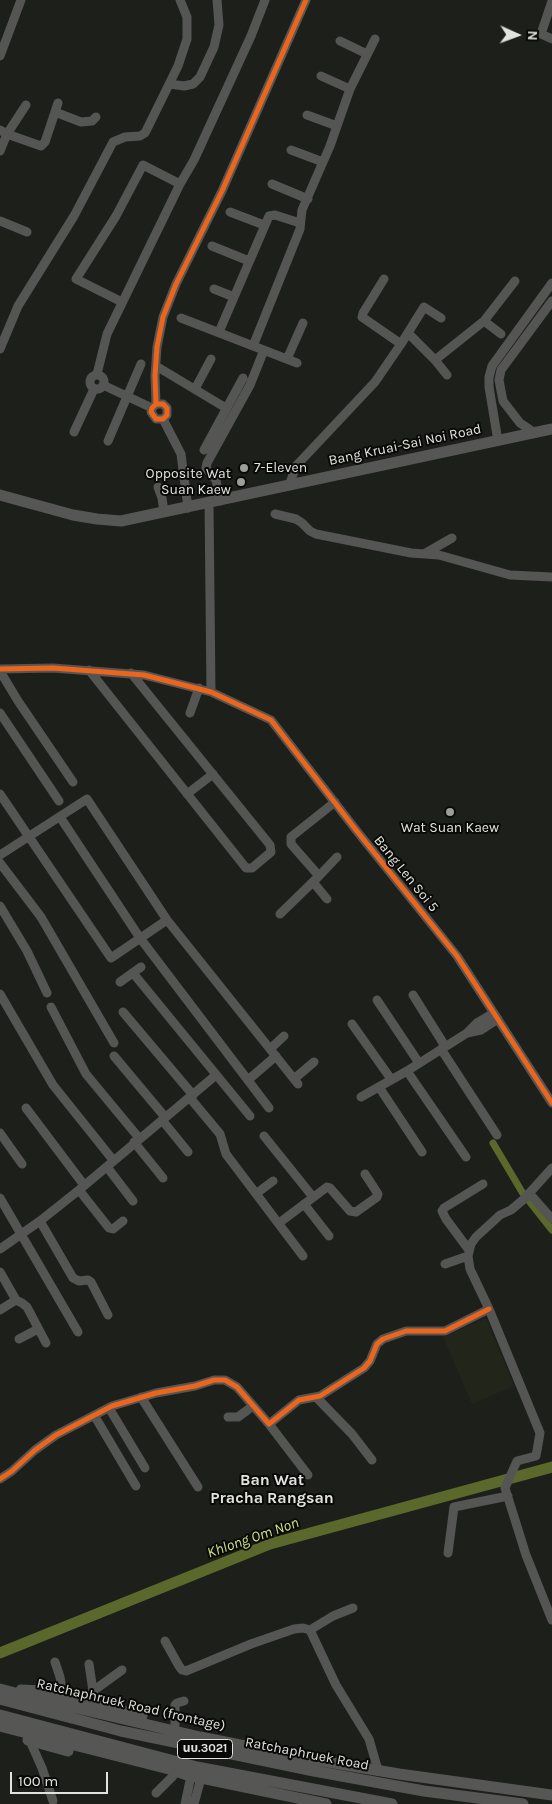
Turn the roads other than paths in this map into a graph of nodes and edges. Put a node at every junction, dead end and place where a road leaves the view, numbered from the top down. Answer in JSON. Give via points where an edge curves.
{"nodes":[{"id":1,"x":21,"y":0,"type":"edge"},
{"id":2,"x":180,"y":0,"type":"edge"},
{"id":3,"x":264,"y":0,"type":"edge"},
{"id":4,"x":306,"y":0,"type":"edge"},
{"id":5,"x":218,"y":1,"type":"edge"},
{"id":6,"x":552,"y":1,"type":"edge"},
{"id":7,"x":552,"y":39,"type":"edge"},
{"id":8,"x":375,"y":40,"type":"dead end"},
{"id":9,"x":340,"y":41,"type":"dead end"},
{"id":10,"x":367,"y":54,"type":"junction"},
{"id":11,"x":0,"y":56,"type":"edge"},
{"id":12,"x":321,"y":76,"type":"dead end"},
{"id":13,"x":170,"y":84,"type":"junction"},
{"id":14,"x":350,"y":89,"type":"junction"},
{"id":15,"x":26,"y":105,"type":"dead end"},
{"id":16,"x":307,"y":115,"type":"dead end"},
{"id":17,"x":96,"y":117,"type":"dead end"},
{"id":18,"x":337,"y":126,"type":"junction"},
{"id":19,"x":4,"y":132,"type":"edge"},
{"id":20,"x":291,"y":150,"type":"dead end"},
{"id":21,"x":0,"y":151,"type":"edge"},
{"id":22,"x":323,"y":162,"type":"junction"},
{"id":23,"x":180,"y":184,"type":"junction"},
{"id":24,"x":272,"y":184,"type":"dead end"},
{"id":25,"x":308,"y":199,"type":"junction"},
{"id":26,"x":230,"y":212,"type":"dead end"},
{"id":27,"x":0,"y":221,"type":"edge"},
{"id":28,"x":300,"y":223,"type":"junction"},
{"id":29,"x":264,"y":226,"type":"junction"},
{"id":30,"x":27,"y":232,"type":"dead end"},
{"id":31,"x":212,"y":246,"type":"dead end"},
{"id":32,"x":249,"y":261,"type":"junction"},
{"id":33,"x":384,"y":279,"type":"dead end"},
{"id":34,"x":515,"y":281,"type":"dead end"},
{"id":35,"x":552,"y":283,"type":"edge"},
{"id":36,"x":214,"y":289,"type":"dead end"},
{"id":37,"x":544,"y":294,"type":"junction"},
{"id":38,"x":234,"y":296,"type":"junction"},
{"id":39,"x":552,"y":301,"type":"edge"},
{"id":40,"x":122,"y":302,"type":"junction"},
{"id":41,"x":181,"y":318,"type":"dead end"},
{"id":42,"x":441,"y":318,"type":"dead end"},
{"id":43,"x":484,"y":321,"type":"junction"},
{"id":44,"x":303,"y":323,"type":"dead end"},
{"id":45,"x":219,"y":332,"type":"junction"},
{"id":46,"x":408,"y":333,"type":"junction"},
{"id":47,"x":501,"y":334,"type":"dead end"},
{"id":48,"x":509,"y":342,"type":"junction"},
{"id":49,"x":401,"y":344,"type":"junction"},
{"id":50,"x":253,"y":346,"type":"junction"},
{"id":51,"x":0,"y":349,"type":"edge"},
{"id":52,"x":517,"y":349,"type":"junction"},
{"id":53,"x":264,"y":350,"type":"junction"},
{"id":54,"x":211,"y":359,"type":"dead end"},
{"id":55,"x":288,"y":359,"type":"junction"},
{"id":56,"x":435,"y":360,"type":"junction"},
{"id":57,"x":296,"y":363,"type":"dead end"},
{"id":58,"x":141,"y":364,"type":"dead end"},
{"id":59,"x":156,"y":366,"type":"junction"},
{"id":60,"x":97,"y":374,"type":"junction"},
{"id":61,"x":447,"y":375,"type":"dead end"},
{"id":62,"x":243,"y":378,"type":"dead end"},
{"id":63,"x":103,"y":385,"type":"junction"},
{"id":64,"x":94,"y":389,"type":"junction"},
{"id":65,"x":195,"y":389,"type":"junction"},
{"id":66,"x":127,"y":396,"type":"junction"},
{"id":67,"x":503,"y":401,"type":"junction"},
{"id":68,"x":493,"y":403,"type":"junction"},
{"id":69,"x":154,"y":406,"type":"junction"},
{"id":70,"x":226,"y":408,"type":"junction"},
{"id":71,"x":163,"y":419,"type":"junction"},
{"id":72,"x":552,"y":429,"type":"edge"},
{"id":73,"x":74,"y":432,"type":"dead end"},
{"id":74,"x":534,"y":433,"type":"junction"},
{"id":75,"x":108,"y":441,"type":"dead end"},
{"id":76,"x":498,"y":441,"type":"junction"},
{"id":77,"x":204,"y":450,"type":"dead end"},
{"id":78,"x":289,"y":486,"type":"junction"},
{"id":79,"x":158,"y":487,"type":"dead end"},
{"id":80,"x":1,"y":497,"type":"edge"},
{"id":81,"x":215,"y":502,"type":"junction"},
{"id":82,"x":188,"y":508,"type":"junction"},
{"id":83,"x":164,"y":512,"type":"junction"},
{"id":84,"x":275,"y":514,"type":"dead end"},
{"id":85,"x":452,"y":538,"type":"dead end"},
{"id":86,"x":423,"y":554,"type":"junction"},
{"id":87,"x":552,"y":577,"type":"edge"},
{"id":88,"x":0,"y":670,"type":"edge"},
{"id":89,"x":88,"y":670,"type":"junction"},
{"id":90,"x":131,"y":673,"type":"junction"},
{"id":91,"x":199,"y":688,"type":"junction"},
{"id":92,"x":211,"y":692,"type":"junction"},
{"id":93,"x":0,"y":713,"type":"edge"},
{"id":94,"x":190,"y":713,"type":"dead end"},
{"id":95,"x":213,"y":774,"type":"junction"},
{"id":96,"x":73,"y":782,"type":"dead end"},
{"id":97,"x":0,"y":794,"type":"edge"},
{"id":98,"x":187,"y":794,"type":"junction"},
{"id":99,"x":59,"y":801,"type":"dead end"},
{"id":100,"x":335,"y":802,"type":"junction"},
{"id":101,"x":60,"y":817,"type":"junction"},
{"id":102,"x":29,"y":837,"type":"junction"},
{"id":103,"x":0,"y":856,"type":"edge"},
{"id":104,"x":338,"y":857,"type":"dead end"},
{"id":105,"x":0,"y":863,"type":"edge"},
{"id":106,"x":316,"y":879,"type":"junction"},
{"id":107,"x":327,"y":898,"type":"dead end"},
{"id":108,"x":0,"y":906,"type":"edge"},
{"id":109,"x":280,"y":914,"type":"dead end"},
{"id":110,"x":167,"y":920,"type":"junction"},
{"id":111,"x":140,"y":938,"type":"junction"},
{"id":112,"x":120,"y":982,"type":"dead end"},
{"id":113,"x":0,"y":994,"type":"edge"},
{"id":114,"x":47,"y":994,"type":"dead end"},
{"id":115,"x":413,"y":995,"type":"dead end"},
{"id":116,"x":377,"y":1000,"type":"dead end"},
{"id":117,"x":52,"y":1007,"type":"dead end"},
{"id":118,"x":122,"y":1012,"type":"dead end"},
{"id":119,"x":496,"y":1016,"type":"junction"},
{"id":120,"x":352,"y":1024,"type":"dead end"},
{"id":121,"x":284,"y":1036,"type":"dead end"},
{"id":122,"x":114,"y":1043,"type":"dead end"},
{"id":123,"x":443,"y":1048,"type":"junction"},
{"id":124,"x":273,"y":1053,"type":"junction"},
{"id":125,"x":114,"y":1056,"type":"dead end"},
{"id":126,"x":314,"y":1062,"type":"dead end"},
{"id":127,"x":419,"y":1063,"type":"junction"},
{"id":128,"x":407,"y":1071,"type":"junction"},
{"id":129,"x":216,"y":1075,"type":"junction"},
{"id":130,"x":248,"y":1080,"type":"junction"},
{"id":131,"x":391,"y":1080,"type":"junction"},
{"id":132,"x":379,"y":1087,"type":"junction"},
{"id":133,"x":191,"y":1096,"type":"junction"},
{"id":134,"x":361,"y":1097,"type":"dead end"},
{"id":135,"x":552,"y":1103,"type":"edge"},
{"id":136,"x":26,"y":1108,"type":"dead end"},
{"id":137,"x":269,"y":1108,"type":"dead end"},
{"id":138,"x":250,"y":1116,"type":"dead end"},
{"id":139,"x":164,"y":1118,"type":"junction"},
{"id":140,"x":0,"y":1133,"type":"edge"},
{"id":141,"x":497,"y":1135,"type":"dead end"},
{"id":142,"x":264,"y":1136,"type":"dead end"},
{"id":143,"x":137,"y":1140,"type":"junction"},
{"id":144,"x":188,"y":1152,"type":"dead end"},
{"id":145,"x":422,"y":1152,"type":"dead end"},
{"id":146,"x":466,"y":1157,"type":"dead end"},
{"id":147,"x":22,"y":1164,"type":"dead end"},
{"id":148,"x":110,"y":1164,"type":"junction"},
{"id":149,"x":552,"y":1168,"type":"edge"},
{"id":150,"x":366,"y":1174,"type":"dead end"},
{"id":151,"x":164,"y":1178,"type":"dead end"},
{"id":152,"x":273,"y":1181,"type":"dead end"},
{"id":153,"x":483,"y":1184,"type":"dead end"},
{"id":154,"x":82,"y":1188,"type":"junction"},
{"id":155,"x":256,"y":1193,"type":"junction"},
{"id":156,"x":527,"y":1195,"type":"junction"},
{"id":157,"x":313,"y":1197,"type":"junction"},
{"id":158,"x":0,"y":1198,"type":"edge"},
{"id":159,"x":133,"y":1201,"type":"dead end"},
{"id":160,"x":304,"y":1204,"type":"junction"},
{"id":161,"x":552,"y":1219,"type":"edge"},
{"id":162,"x":40,"y":1221,"type":"junction"},
{"id":163,"x":123,"y":1221,"type":"dead end"},
{"id":164,"x":280,"y":1223,"type":"junction"},
{"id":165,"x":22,"y":1235,"type":"junction"},
{"id":166,"x":329,"y":1236,"type":"dead end"},
{"id":167,"x":0,"y":1249,"type":"edge"},
{"id":168,"x":469,"y":1253,"type":"junction"},
{"id":169,"x":303,"y":1256,"type":"dead end"},
{"id":170,"x":444,"y":1264,"type":"dead end"},
{"id":171,"x":0,"y":1272,"type":"edge"},
{"id":172,"x":16,"y":1300,"type":"junction"},
{"id":173,"x":489,"y":1309,"type":"junction"},
{"id":174,"x":0,"y":1310,"type":"edge"},
{"id":175,"x":108,"y":1315,"type":"dead end"},
{"id":176,"x":38,"y":1328,"type":"junction"},
{"id":177,"x":78,"y":1332,"type":"dead end"},
{"id":178,"x":19,"y":1339,"type":"dead end"},
{"id":179,"x":46,"y":1343,"type":"dead end"},
{"id":180,"x":141,"y":1397,"type":"junction"},
{"id":181,"x":316,"y":1397,"type":"junction"},
{"id":182,"x":253,"y":1406,"type":"junction"},
{"id":183,"x":109,"y":1408,"type":"junction"},
{"id":184,"x":94,"y":1415,"type":"junction"},
{"id":185,"x":228,"y":1417,"type":"dead end"},
{"id":186,"x":269,"y":1424,"type":"junction"},
{"id":187,"x":372,"y":1460,"type":"dead end"},
{"id":188,"x":145,"y":1468,"type":"dead end"},
{"id":189,"x":308,"y":1475,"type":"dead end"},
{"id":190,"x":0,"y":1479,"type":"edge"},
{"id":191,"x":136,"y":1486,"type":"dead end"},
{"id":192,"x":198,"y":1488,"type":"dead end"},
{"id":193,"x":507,"y":1492,"type":"junction"},
{"id":194,"x":448,"y":1553,"type":"dead end"},
{"id":195,"x":354,"y":1608,"type":"dead end"},
{"id":196,"x":552,"y":1620,"type":"edge"},
{"id":197,"x":310,"y":1630,"type":"junction"},
{"id":198,"x":165,"y":1642,"type":"dead end"},
{"id":199,"x":55,"y":1662,"type":"dead end"},
{"id":200,"x":89,"y":1664,"type":"dead end"},
{"id":201,"x":122,"y":1670,"type":"dead end"},
{"id":202,"x":0,"y":1689,"type":"edge"},
{"id":203,"x":93,"y":1691,"type":"junction"},
{"id":204,"x":0,"y":1695,"type":"edge"},
{"id":205,"x":63,"y":1696,"type":"junction"},
{"id":206,"x":0,"y":1699,"type":"edge"},
{"id":207,"x":184,"y":1701,"type":"dead end"},
{"id":208,"x":91,"y":1703,"type":"junction"},
{"id":209,"x":1,"y":1719,"type":"edge"},
{"id":210,"x":175,"y":1725,"type":"junction"},
{"id":211,"x":0,"y":1732,"type":"edge"},
{"id":212,"x":200,"y":1737,"type":"junction"},
{"id":213,"x":30,"y":1741,"type":"junction"},
{"id":214,"x":378,"y":1770,"type":"junction"},
{"id":215,"x":173,"y":1776,"type":"junction"},
{"id":216,"x":193,"y":1776,"type":"junction"},
{"id":217,"x":156,"y":1793,"type":"dead end"},
{"id":218,"x":552,"y":1795,"type":"edge"},
{"id":219,"x":53,"y":1801,"type":"dead end"},
{"id":220,"x":387,"y":1803,"type":"edge"},
{"id":221,"x":185,"y":1804,"type":"edge"},
{"id":222,"x":194,"y":1804,"type":"edge"},
{"id":223,"x":326,"y":1804,"type":"edge"},
{"id":224,"x":522,"y":1804,"type":"edge"}],
"edges":[{"from":1,"to":11,"type":"street"},
{"from":2,"to":13,"type":"street","via":[[187,17],[188,32]]},
{"from":3,"to":23,"type":"street","via":[[227,89]]},
{"from":4,"to":59,"type":"street","via":[[222,192],[176,284],[163,317]]},
{"from":5,"to":13,"type":"street","via":[[219,25],[214,47],[200,77],[193,84]]},
{"from":6,"to":7,"type":"street","via":[[541,34]]},
{"from":8,"to":10,"type":"street"},
{"from":9,"to":10,"type":"street"},
{"from":10,"to":14,"type":"street"},
{"from":12,"to":14,"type":"street"},
{"from":13,"to":51,"type":"street","via":[[145,133],[112,142],[70,222],[18,306]]},
{"from":14,"to":18,"type":"street"},
{"from":15,"to":19,"type":"street"},
{"from":16,"to":18,"type":"street"},
{"from":17,"to":19,"type":"street","via":[[82,122],[56,107],[41,146]]},
{"from":18,"to":22,"type":"street"},
{"from":19,"to":21,"type":"street"},
{"from":20,"to":22,"type":"street"},
{"from":22,"to":25,"type":"street"},
{"from":23,"to":40,"type":"street"},
{"from":23,"to":40,"type":"street","via":[[143,165],[116,216],[76,279]]},
{"from":24,"to":25,"type":"street"},
{"from":25,"to":28,"type":"street"},
{"from":26,"to":29,"type":"street"},
{"from":27,"to":30,"type":"street"},
{"from":28,"to":29,"type":"street","via":[[272,215]]},
{"from":28,"to":50,"type":"street"},
{"from":29,"to":32,"type":"street"},
{"from":31,"to":32,"type":"street"},
{"from":32,"to":38,"type":"street"},
{"from":33,"to":49,"type":"street","via":[[362,317]]},
{"from":34,"to":43,"type":"street"},
{"from":35,"to":37,"type":"street"},
{"from":36,"to":38,"type":"street"},
{"from":37,"to":39,"type":"street"},
{"from":37,"to":48,"type":"street"},
{"from":38,"to":45,"type":"street"},
{"from":39,"to":52,"type":"street"},
{"from":40,"to":60,"type":"street","via":[[107,334]]},
{"from":41,"to":45,"type":"street"},
{"from":42,"to":46,"type":"street","via":[[424,307]]},
{"from":43,"to":47,"type":"street"},
{"from":43,"to":56,"type":"street"},
{"from":44,"to":55,"type":"street"},
{"from":45,"to":50,"type":"street"},
{"from":46,"to":49,"type":"street"},
{"from":46,"to":56,"type":"street"},
{"from":48,"to":52,"type":"street"},
{"from":48,"to":68,"type":"street","via":[[489,376]]},
{"from":49,"to":78,"type":"street","via":[[376,382],[296,466]]},
{"from":50,"to":53,"type":"street"},
{"from":52,"to":67,"type":"street","via":[[501,370],[499,380]]},
{"from":53,"to":55,"type":"street"},
{"from":53,"to":81,"type":"street","via":[[250,386],[207,463],[206,468],[216,480]]},
{"from":54,"to":65,"type":"street"},
{"from":55,"to":57,"type":"street"},
{"from":56,"to":61,"type":"street"},
{"from":58,"to":66,"type":"street"},
{"from":59,"to":65,"type":"street"},
{"from":59,"to":69,"type":"street"},
{"from":60,"to":63,"type":"street","via":[[104,379]]},
{"from":60,"to":64,"type":"street","via":[[90,379]]},
{"from":62,"to":70,"type":"street"},
{"from":63,"to":64,"type":"street"},
{"from":63,"to":66,"type":"street"},
{"from":64,"to":73,"type":"street"},
{"from":65,"to":70,"type":"street"},
{"from":66,"to":69,"type":"street"},
{"from":66,"to":75,"type":"street"},
{"from":67,"to":68,"type":"street"},
{"from":67,"to":74,"type":"street","via":[[520,423]]},
{"from":68,"to":76,"type":"street"},
{"from":69,"to":71,"type":"street","via":[[154,418]]},
{"from":69,"to":71,"type":"street","via":[[163,404],[167,408]]},
{"from":70,"to":77,"type":"street"},
{"from":71,"to":82,"type":"street","via":[[182,454]]},
{"from":72,"to":74,"type":"main road","name":"Bang Kruai-Sai Noi Road"},
{"from":74,"to":76,"type":"main road","name":"Bang Kruai-Sai Noi Road"},
{"from":76,"to":78,"type":"main road","name":"Bang Kruai-Sai Noi Road"},
{"from":78,"to":81,"type":"main road","name":"Bang Kruai-Sai Noi Road"},
{"from":79,"to":83,"type":"street"},
{"from":80,"to":83,"type":"main road","name":"Bang Kruai-Sai Noi Road","via":[[96,519],[121,521]]},
{"from":81,"to":82,"type":"main road","name":"Bang Kruai-Sai Noi Road"},
{"from":81,"to":92,"type":"street"},
{"from":82,"to":83,"type":"main road","name":"Bang Kruai-Sai Noi Road"},
{"from":84,"to":86,"type":"street","via":[[296,519],[316,534]]},
{"from":85,"to":86,"type":"street"},
{"from":86,"to":87,"type":"street","via":[[439,555],[510,575]]},
{"from":88,"to":89,"type":"street","name":"Bang Len Soi 5","via":[[17,667]]},
{"from":88,"to":96,"type":"street"},
{"from":89,"to":90,"type":"street","name":"Bang Len Soi 5"},
{"from":89,"to":98,"type":"street"},
{"from":90,"to":91,"type":"street","name":"Bang Len Soi 5"},
{"from":90,"to":95,"type":"street"},
{"from":91,"to":92,"type":"street","name":"Bang Len Soi 5"},
{"from":91,"to":94,"type":"street"},
{"from":92,"to":100,"type":"street","name":"Bang Len Soi 5","via":[[271,720]]},
{"from":93,"to":99,"type":"street"},
{"from":95,"to":98,"type":"street"},
{"from":95,"to":98,"type":"street","via":[[272,848],[252,868],[246,868]]},
{"from":97,"to":102,"type":"street"},
{"from":100,"to":106,"type":"street","via":[[290,839]]},
{"from":100,"to":119,"type":"street","name":"Bang Len Soi 5","via":[[448,944]]},
{"from":101,"to":102,"type":"street"},
{"from":101,"to":110,"type":"street","via":[[87,799]]},
{"from":101,"to":111,"type":"street"},
{"from":102,"to":103,"type":"street"},
{"from":102,"to":111,"type":"street","via":[[111,958]]},
{"from":104,"to":106,"type":"street"},
{"from":105,"to":122,"type":"street","via":[[41,917]]},
{"from":106,"to":107,"type":"street"},
{"from":106,"to":109,"type":"street"},
{"from":108,"to":114,"type":"street","via":[[27,950]]},
{"from":110,"to":111,"type":"street"},
{"from":110,"to":124,"type":"street"},
{"from":111,"to":130,"type":"street"},
{"from":112,"to":129,"type":"street","via":[[137,970]]},
{"from":113,"to":148,"type":"street","via":[[53,1085]]},
{"from":115,"to":123,"type":"street"},
{"from":116,"to":127,"type":"street"},
{"from":117,"to":143,"type":"street","via":[[86,1074]]},
{"from":118,"to":133,"type":"street"},
{"from":119,"to":123,"type":"street","via":[[481,1030],[467,1033]]},
{"from":119,"to":135,"type":"street","name":"Bang Len Soi 5"},
{"from":120,"to":131,"type":"street"},
{"from":121,"to":124,"type":"street"},
{"from":123,"to":127,"type":"street"},
{"from":123,"to":141,"type":"street"},
{"from":124,"to":126,"type":"street","via":[[296,1081]]},
{"from":124,"to":130,"type":"street"},
{"from":125,"to":139,"type":"street"},
{"from":127,"to":128,"type":"street"},
{"from":128,"to":131,"type":"street"},
{"from":128,"to":146,"type":"street"},
{"from":129,"to":133,"type":"street"},
{"from":129,"to":138,"type":"street"},
{"from":130,"to":137,"type":"street"},
{"from":131,"to":132,"type":"street"},
{"from":132,"to":134,"type":"street"},
{"from":132,"to":145,"type":"street"},
{"from":133,"to":139,"type":"street"},
{"from":133,"to":155,"type":"street","via":[[220,1134],[226,1154]]},
{"from":136,"to":154,"type":"street"},
{"from":139,"to":143,"type":"street"},
{"from":139,"to":144,"type":"street"},
{"from":140,"to":147,"type":"street"},
{"from":142,"to":157,"type":"street"},
{"from":143,"to":148,"type":"street"},
{"from":143,"to":151,"type":"street"},
{"from":148,"to":154,"type":"street"},
{"from":148,"to":159,"type":"street"},
{"from":149,"to":156,"type":"street"},
{"from":150,"to":157,"type":"street","via":[[378,1194],[356,1212],[350,1211],[330,1188],[323,1188]]},
{"from":152,"to":155,"type":"street"},
{"from":153,"to":168,"type":"street","via":[[442,1211]]},
{"from":154,"to":162,"type":"street"},
{"from":154,"to":163,"type":"street","via":[[109,1228],[113,1229]]},
{"from":155,"to":164,"type":"street"},
{"from":156,"to":161,"type":"street"},
{"from":156,"to":168,"type":"street","via":[[476,1237]]},
{"from":157,"to":160,"type":"street"},
{"from":158,"to":165,"type":"street"},
{"from":160,"to":164,"type":"street"},
{"from":160,"to":166,"type":"street"},
{"from":162,"to":165,"type":"street"},
{"from":162,"to":175,"type":"street","via":[[73,1278],[91,1282]]},
{"from":164,"to":169,"type":"street"},
{"from":165,"to":167,"type":"street"},
{"from":165,"to":177,"type":"street"},
{"from":168,"to":170,"type":"street"},
{"from":168,"to":173,"type":"street","via":[[470,1269]]},
{"from":171,"to":172,"type":"street"},
{"from":172,"to":174,"type":"street"},
{"from":172,"to":176,"type":"street","via":[[26,1308]]},
{"from":173,"to":181,"type":"street","via":[[445,1331],[406,1331],[383,1339],[377,1344],[368,1364]]},
{"from":173,"to":193,"type":"street","via":[[540,1433],[536,1456],[517,1461]]},
{"from":176,"to":178,"type":"street"},
{"from":176,"to":179,"type":"street"},
{"from":180,"to":182,"type":"street","via":[[219,1379],[231,1382]]},
{"from":180,"to":183,"type":"street"},
{"from":180,"to":192,"type":"street"},
{"from":181,"to":186,"type":"street","via":[[299,1400]]},
{"from":181,"to":187,"type":"street"},
{"from":182,"to":185,"type":"street","via":[[238,1417]]},
{"from":182,"to":186,"type":"street"},
{"from":183,"to":184,"type":"street"},
{"from":183,"to":188,"type":"street"},
{"from":184,"to":190,"type":"street","via":[[56,1435]]},
{"from":184,"to":191,"type":"street"},
{"from":186,"to":189,"type":"street"},
{"from":193,"to":194,"type":"street","via":[[454,1507]]},
{"from":193,"to":196,"type":"street","via":[[526,1556]]},
{"from":195,"to":197,"type":"street"},
{"from":197,"to":198,"type":"street","via":[[294,1629],[186,1671],[179,1666]]},
{"from":197,"to":214,"type":"street","via":[[336,1685],[369,1739]]},
{"from":199,"to":205,"type":"street"},
{"from":200,"to":203,"type":"street"},
{"from":201,"to":203,"type":"street"},
{"from":202,"to":212,"type":"main road","name":"Ratchaphruek Road (frontage)","number":"นบ.3021","bridge":true},
{"from":203,"to":208,"type":"street"},
{"from":204,"to":205,"type":"main road","via":[[18,1690]]},
{"from":205,"to":208,"type":"main road"},
{"from":206,"to":224,"type":"main road","name":"Ratchaphruek Road","number":"นบ.3021","via":[[121,1731],[394,1786]]},
{"from":207,"to":210,"type":"street","via":[[175,1705]]},
{"from":208,"to":210,"type":"main road"},
{"from":209,"to":216,"type":"main road","number":"นบ.3021"},
{"from":209,"to":220,"type":"main road","number":"นบ.3021","via":[[197,1767]]},
{"from":210,"to":212,"type":"main road"},
{"from":211,"to":213,"type":"main road"},
{"from":212,"to":214,"type":"main road","name":"Ratchaphruek Road (frontage)","number":"นบ.3021"},
{"from":213,"to":215,"type":"main road"},
{"from":213,"to":219,"type":"street"},
{"from":214,"to":218,"type":"main road","name":"Ratchaphruek Road (frontage)","number":"นบ.3021"},
{"from":215,"to":216,"type":"main road"},
{"from":215,"to":217,"type":"street"},
{"from":216,"to":221,"type":"street"},
{"from":216,"to":222,"type":"street"},
{"from":216,"to":223,"type":"main road","number":"นบ.3021"}]}
